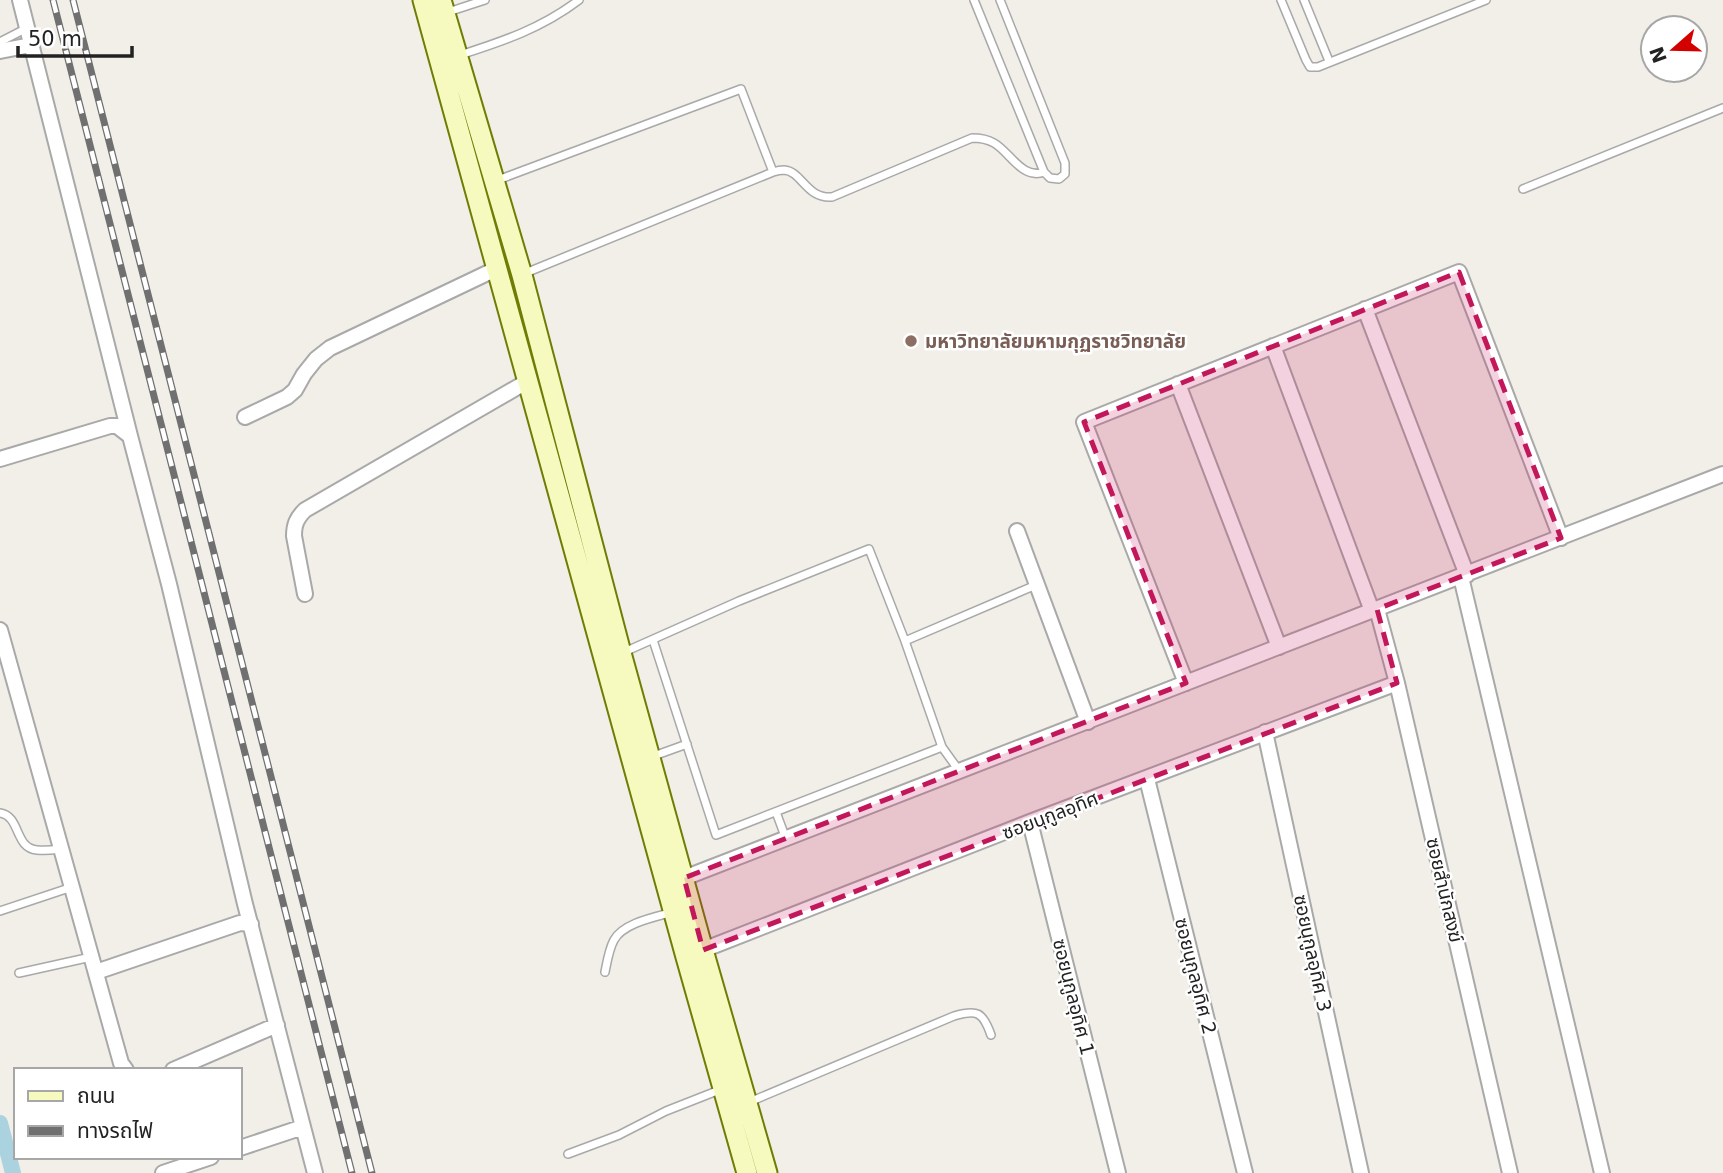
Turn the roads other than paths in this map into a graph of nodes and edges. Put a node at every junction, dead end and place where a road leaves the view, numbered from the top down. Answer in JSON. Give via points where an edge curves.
{"nodes":[{"id":1,"x":20,"y":0,"type":"edge"},
{"id":2,"x":485,"y":0,"type":"edge"},
{"id":3,"x":579,"y":0,"type":"edge"},
{"id":4,"x":974,"y":0,"type":"edge"},
{"id":5,"x":1000,"y":0,"type":"edge"},
{"id":6,"x":1281,"y":0,"type":"edge"},
{"id":7,"x":1304,"y":0,"type":"edge"},
{"id":8,"x":1486,"y":0,"type":"edge"},
{"id":9,"x":434,"y":8,"type":"edge"},
{"id":10,"x":27,"y":28,"type":"junction"},
{"id":11,"x":0,"y":42,"type":"edge"},
{"id":12,"x":31,"y":45,"type":"junction"},
{"id":13,"x":0,"y":51,"type":"edge"},
{"id":14,"x":449,"y":59,"type":"junction"},
{"id":15,"x":1329,"y":61,"type":"junction"},
{"id":16,"x":1723,"y":108,"type":"edge"},
{"id":17,"x":772,"y":172,"type":"junction"},
{"id":18,"x":1044,"y":172,"type":"junction"},
{"id":19,"x":494,"y":181,"type":"junction"},
{"id":20,"x":1523,"y":190,"type":"dead end"},
{"id":21,"x":498,"y":268,"type":"junction"},
{"id":22,"x":522,"y":275,"type":"junction"},
{"id":23,"x":1365,"y":309,"type":"junction"},
{"id":24,"x":1273,"y":346,"type":"junction"},
{"id":25,"x":528,"y":381,"type":"junction"},
{"id":26,"x":1178,"y":384,"type":"junction"},
{"id":27,"x":245,"y":417,"type":"dead end"},
{"id":28,"x":130,"y":436,"type":"junction"},
{"id":29,"x":0,"y":459,"type":"edge"},
{"id":30,"x":1723,"y":474,"type":"edge"},
{"id":31,"x":1017,"y":531,"type":"dead end"},
{"id":32,"x":1561,"y":538,"type":"junction"},
{"id":33,"x":1464,"y":576,"type":"junction"},
{"id":34,"x":1037,"y":585,"type":"junction"},
{"id":35,"x":305,"y":594,"type":"dead end"},
{"id":36,"x":1375,"y":610,"type":"junction"},
{"id":37,"x":0,"y":630,"type":"edge"},
{"id":38,"x":653,"y":640,"type":"junction"},
{"id":39,"x":905,"y":641,"type":"junction"},
{"id":40,"x":1279,"y":647,"type":"junction"},
{"id":41,"x":621,"y":653,"type":"junction"},
{"id":42,"x":1186,"y":683,"type":"junction"},
{"id":43,"x":1397,"y":683,"type":"junction"},
{"id":44,"x":1088,"y":722,"type":"junction"},
{"id":45,"x":1265,"y":732,"type":"junction"},
{"id":46,"x":687,"y":744,"type":"junction"},
{"id":47,"x":942,"y":747,"type":"junction"},
{"id":48,"x":650,"y":757,"type":"junction"},
{"id":49,"x":960,"y":772,"type":"junction"},
{"id":50,"x":1147,"y":779,"type":"junction"},
{"id":51,"x":776,"y":812,"type":"junction"},
{"id":52,"x":0,"y":813,"type":"edge"},
{"id":53,"x":1030,"y":822,"type":"junction"},
{"id":54,"x":786,"y":840,"type":"junction"},
{"id":55,"x":61,"y":849,"type":"junction"},
{"id":56,"x":675,"y":881,"type":"junction"},
{"id":57,"x":72,"y":887,"type":"junction"},
{"id":58,"x":0,"y":911,"type":"edge"},
{"id":59,"x":673,"y":911,"type":"junction"},
{"id":60,"x":251,"y":924,"type":"junction"},
{"id":61,"x":703,"y":950,"type":"junction"},
{"id":62,"x":91,"y":957,"type":"junction"},
{"id":63,"x":96,"y":972,"type":"junction"},
{"id":64,"x":605,"y":972,"type":"dead end"},
{"id":65,"x":19,"y":973,"type":"dead end"},
{"id":66,"x":277,"y":1025,"type":"junction"},
{"id":67,"x":992,"y":1035,"type":"dead end"},
{"id":68,"x":124,"y":1068,"type":"edge"},
{"id":69,"x":178,"y":1068,"type":"edge"},
{"id":70,"x":723,"y":1089,"type":"junction"},
{"id":71,"x":747,"y":1103,"type":"junction"},
{"id":72,"x":303,"y":1126,"type":"junction"},
{"id":73,"x":242,"y":1147,"type":"edge"},
{"id":74,"x":568,"y":1154,"type":"dead end"},
{"id":75,"x":205,"y":1159,"type":"edge"},
{"id":76,"x":163,"y":1173,"type":"edge"},
{"id":77,"x":315,"y":1173,"type":"edge"},
{"id":78,"x":747,"y":1173,"type":"edge"},
{"id":79,"x":767,"y":1173,"type":"edge"},
{"id":80,"x":1118,"y":1173,"type":"edge"},
{"id":81,"x":1245,"y":1173,"type":"edge"},
{"id":82,"x":1361,"y":1173,"type":"edge"},
{"id":83,"x":1510,"y":1173,"type":"edge"},
{"id":84,"x":1602,"y":1173,"type":"edge"}],
"edges":[{"from":1,"to":10,"type":"street"},
{"from":2,"to":9,"type":"lane"},
{"from":3,"to":14,"type":"lane","via":[[514,37]]},
{"from":4,"to":18,"type":"lane"},
{"from":5,"to":18,"type":"lane","via":[[1065,163],[1065,174],[1059,179]]},
{"from":6,"to":15,"type":"lane","via":[[1310,67]]},
{"from":7,"to":15,"type":"lane"},
{"from":8,"to":15,"type":"lane"},
{"from":9,"to":14,"type":"main road"},
{"from":10,"to":11,"type":"lane"},
{"from":10,"to":12,"type":"street"},
{"from":12,"to":13,"type":"street"},
{"from":12,"to":28,"type":"street"},
{"from":14,"to":19,"type":"main road"},
{"from":14,"to":21,"type":"main road"},
{"from":16,"to":20,"type":"lane"},
{"from":17,"to":18,"type":"lane","via":[[794,173],[805,187],[826,198],[972,138],[982,138],[1019,166],[1032,173]]},
{"from":17,"to":19,"type":"lane","via":[[741,89]]},
{"from":17,"to":22,"type":"lane"},
{"from":19,"to":22,"type":"main road"},
{"from":21,"to":25,"type":"main road"},
{"from":21,"to":27,"type":"street","via":[[330,348],[287,397]]},
{"from":22,"to":41,"type":"main road"},
{"from":23,"to":24,"type":"street"},
{"from":23,"to":32,"type":"street","via":[[1459,272]]},
{"from":23,"to":33,"type":"street"},
{"from":24,"to":26,"type":"street"},
{"from":24,"to":36,"type":"street","name":"ซอยสำนักสงฆ์"},
{"from":25,"to":35,"type":"street","via":[[304,510],[296,521],[294,536]]},
{"from":25,"to":56,"type":"main road"},
{"from":26,"to":40,"type":"street"},
{"from":26,"to":42,"type":"street","via":[[1084,422]]},
{"from":28,"to":29,"type":"street","via":[[110,426]]},
{"from":28,"to":60,"type":"street"},
{"from":30,"to":32,"type":"street"},
{"from":31,"to":34,"type":"street"},
{"from":32,"to":33,"type":"street"},
{"from":33,"to":36,"type":"street"},
{"from":33,"to":84,"type":"street"},
{"from":34,"to":39,"type":"lane"},
{"from":34,"to":44,"type":"street"},
{"from":36,"to":40,"type":"street"},
{"from":36,"to":43,"type":"street","name":"ซอยสำนักสงฆ์"},
{"from":37,"to":55,"type":"street"},
{"from":38,"to":39,"type":"lane","via":[[869,549]]},
{"from":38,"to":41,"type":"lane"},
{"from":38,"to":46,"type":"lane"},
{"from":39,"to":47,"type":"lane"},
{"from":40,"to":42,"type":"street"},
{"from":41,"to":48,"type":"main road"},
{"from":42,"to":44,"type":"street"},
{"from":43,"to":45,"type":"street","name":"ซอยนุกูลอุทิศ"},
{"from":43,"to":83,"type":"street","name":"ซอยสำนักสงฆ์"},
{"from":44,"to":49,"type":"street"},
{"from":45,"to":50,"type":"street","name":"ซอยนุกูลอุทิศ"},
{"from":45,"to":82,"type":"street","name":"ซอยนุกูลอุทิศ 3"},
{"from":46,"to":48,"type":"lane"},
{"from":46,"to":51,"type":"lane","via":[[716,835]]},
{"from":47,"to":49,"type":"lane"},
{"from":47,"to":51,"type":"lane"},
{"from":48,"to":56,"type":"main road"},
{"from":49,"to":54,"type":"street"},
{"from":50,"to":53,"type":"street","name":"ซอยนุกูลอุทิศ"},
{"from":50,"to":81,"type":"street","name":"ซอยนุกูลอุทิศ 2"},
{"from":51,"to":54,"type":"lane"},
{"from":52,"to":55,"type":"lane","via":[[11,818],[23,844],[37,850]]},
{"from":53,"to":61,"type":"street","name":"ซอยนุกูลอุทิศ"},
{"from":53,"to":80,"type":"street","name":"ซอยนุกูลอุทิศ 1"},
{"from":54,"to":56,"type":"street"},
{"from":55,"to":57,"type":"street"},
{"from":56,"to":59,"type":"main road"},
{"from":56,"to":61,"type":"main road"},
{"from":57,"to":58,"type":"lane"},
{"from":57,"to":62,"type":"street"},
{"from":59,"to":64,"type":"lane","via":[[620,932]]},
{"from":59,"to":70,"type":"main road"},
{"from":60,"to":63,"type":"street","via":[[240,923]]},
{"from":60,"to":66,"type":"street"},
{"from":61,"to":71,"type":"main road"},
{"from":62,"to":63,"type":"street"},
{"from":62,"to":65,"type":"lane"},
{"from":63,"to":68,"type":"street"},
{"from":66,"to":69,"type":"street"},
{"from":66,"to":72,"type":"street"},
{"from":67,"to":71,"type":"lane","via":[[979,1013],[968,1012]]},
{"from":70,"to":74,"type":"lane"},
{"from":70,"to":78,"type":"main road"},
{"from":71,"to":79,"type":"main road"},
{"from":72,"to":73,"type":"street"},
{"from":72,"to":77,"type":"street"},
{"from":75,"to":76,"type":"street"}]}
